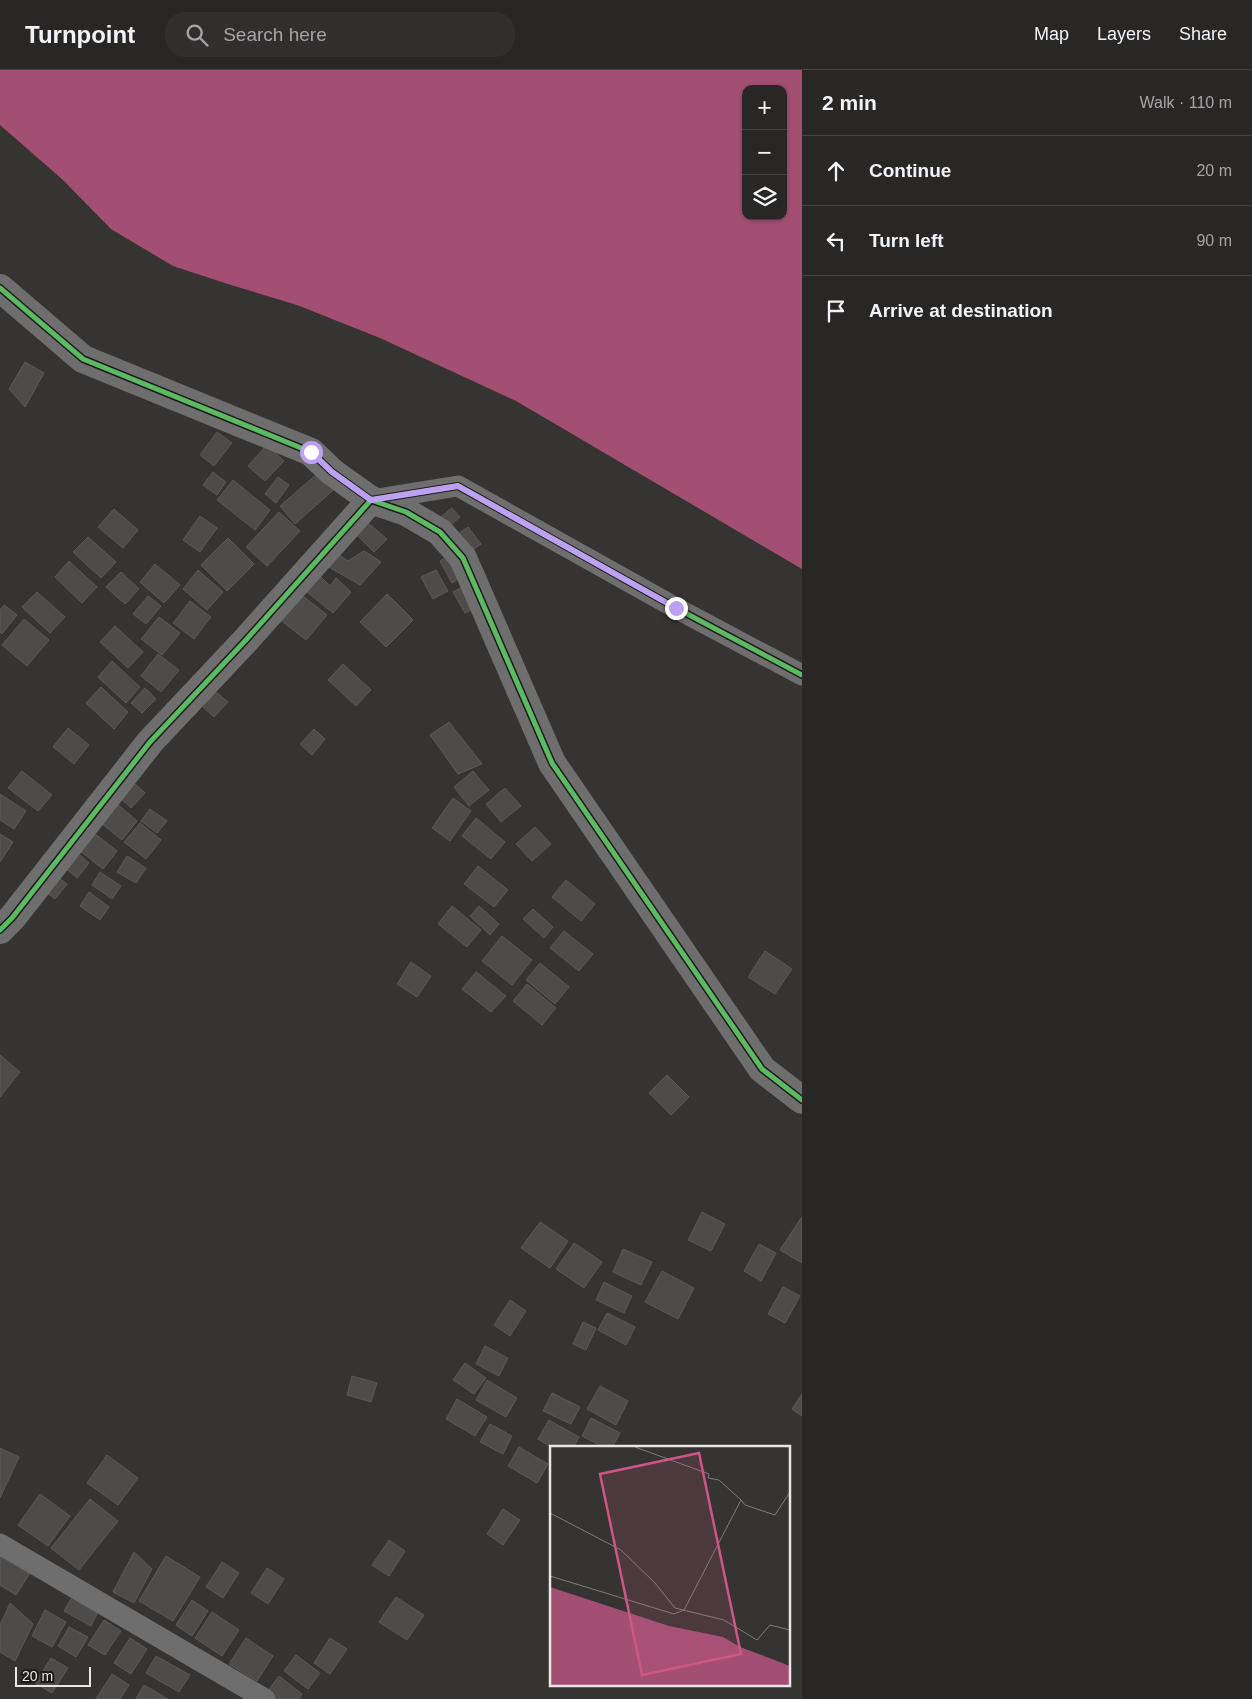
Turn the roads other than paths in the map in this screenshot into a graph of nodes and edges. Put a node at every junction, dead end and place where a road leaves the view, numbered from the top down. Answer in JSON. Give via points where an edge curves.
{"nodes":[{"id":1,"x":0,"y":288,"type":"edge"},
{"id":2,"x":371,"y":500,"type":"junction"},
{"id":3,"x":802,"y":675,"type":"edge"},
{"id":4,"x":0,"y":930,"type":"edge"},
{"id":5,"x":802,"y":1100,"type":"edge"},
{"id":6,"x":0,"y":1544,"type":"edge"},
{"id":7,"x":265,"y":1699,"type":"edge"}],
"edges":[{"from":1,"to":2,"type":"street","via":[[83,359],[311,452]]},
{"from":2,"to":3,"type":"street","via":[[458,486]]},
{"from":2,"to":4,"type":"street","via":[[150,742]]},
{"from":2,"to":5,"type":"street","via":[[406,512],[440,532],[462,558],[552,763],[762,1069]]},
{"from":6,"to":7,"type":"street"}]}
